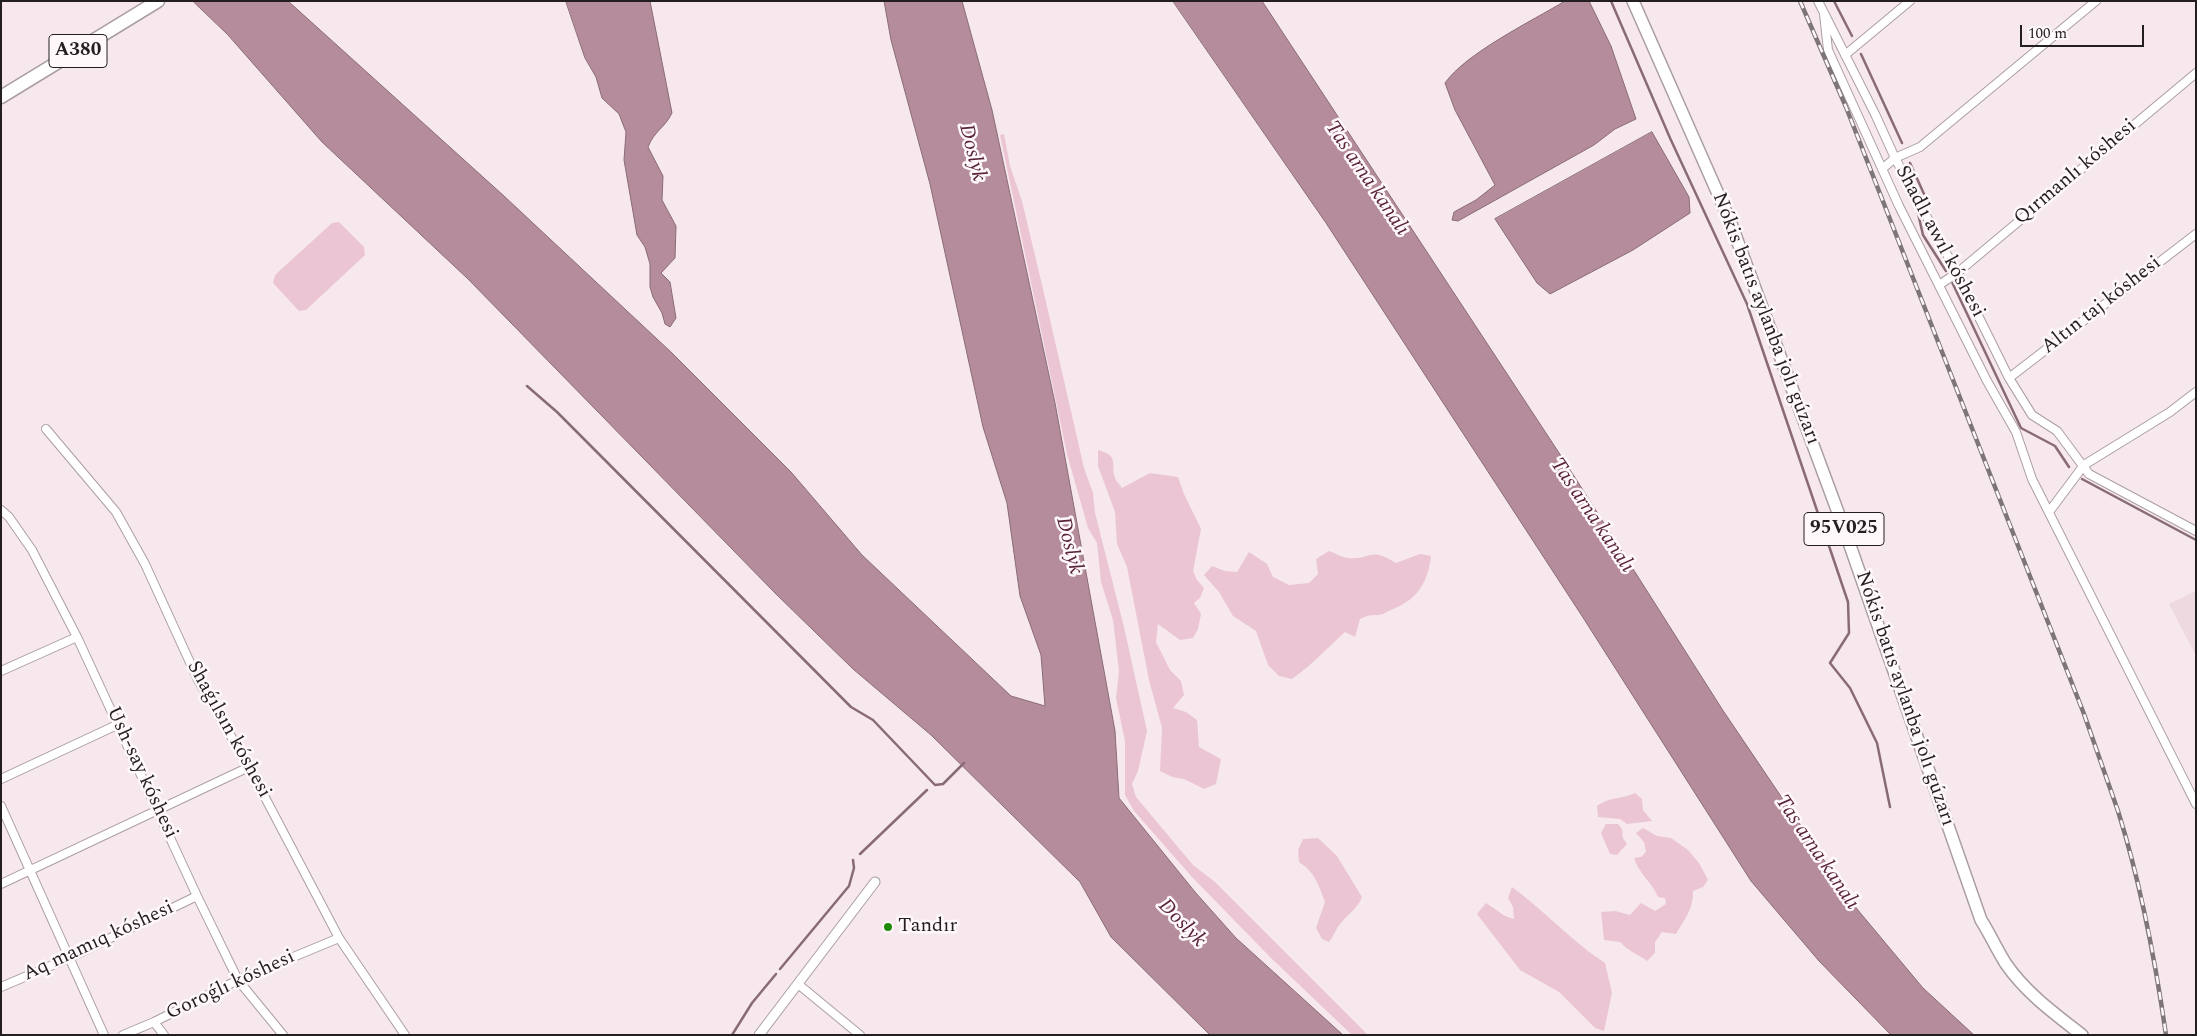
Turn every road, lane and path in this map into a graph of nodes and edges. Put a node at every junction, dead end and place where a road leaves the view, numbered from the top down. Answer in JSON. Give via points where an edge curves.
{"nodes":[{"id":1,"x":1633,"y":1,"type":"edge"},
{"id":2,"x":1818,"y":1,"type":"edge"},
{"id":3,"x":1910,"y":1,"type":"edge"},
{"id":4,"x":2096,"y":1,"type":"edge"},
{"id":5,"x":156,"y":2,"type":"edge"},
{"id":6,"x":1824,"y":14,"type":"junction"},
{"id":7,"x":1845,"y":55,"type":"junction"},
{"id":8,"x":2196,"y":73,"type":"edge"},
{"id":9,"x":1,"y":97,"type":"edge"},
{"id":10,"x":1895,"y":158,"type":"junction"},
{"id":11,"x":1882,"y":169,"type":"junction"},
{"id":12,"x":2196,"y":234,"type":"edge"},
{"id":13,"x":1958,"y":273,"type":"junction"},
{"id":14,"x":1939,"y":285,"type":"junction"},
{"id":15,"x":2009,"y":378,"type":"junction"},
{"id":16,"x":2196,"y":392,"type":"edge"},
{"id":17,"x":46,"y":429,"type":"dead end"},
{"id":18,"x":2084,"y":465,"type":"junction"},
{"id":19,"x":1,"y":510,"type":"edge"},
{"id":20,"x":2049,"y":512,"type":"junction"},
{"id":21,"x":2196,"y":531,"type":"edge"},
{"id":22,"x":77,"y":637,"type":"junction"},
{"id":23,"x":1,"y":671,"type":"edge"},
{"id":24,"x":119,"y":724,"type":"junction"},
{"id":25,"x":249,"y":768,"type":"junction"},
{"id":26,"x":1,"y":779,"type":"edge"},
{"id":27,"x":2196,"y":804,"type":"edge"},
{"id":28,"x":1,"y":806,"type":"edge"},
{"id":29,"x":158,"y":810,"type":"junction"},
{"id":30,"x":30,"y":870,"type":"junction"},
{"id":31,"x":875,"y":882,"type":"dead end"},
{"id":32,"x":1,"y":884,"type":"edge"},
{"id":33,"x":197,"y":896,"type":"junction"},
{"id":34,"x":339,"y":938,"type":"junction"},
{"id":35,"x":69,"y":958,"type":"junction"},
{"id":36,"x":238,"y":980,"type":"junction"},
{"id":37,"x":798,"y":984,"type":"junction"},
{"id":38,"x":1,"y":987,"type":"edge"},
{"id":39,"x":154,"y":1022,"type":"junction"},
{"id":40,"x":104,"y":1035,"type":"edge"},
{"id":41,"x":123,"y":1035,"type":"edge"},
{"id":42,"x":164,"y":1035,"type":"edge"},
{"id":43,"x":283,"y":1035,"type":"edge"},
{"id":44,"x":405,"y":1035,"type":"edge"},
{"id":45,"x":759,"y":1035,"type":"edge"},
{"id":46,"x":860,"y":1035,"type":"edge"},
{"id":47,"x":2082,"y":1035,"type":"edge"}],
"edges":[{"from":1,"to":47,"type":"main road","name":"Nókis batıs aylanba jolı gúzarı","number":"95V025","via":[[1730,221],[1846,534],[1981,920],[2006,964],[2052,1012]]},
{"from":2,"to":6,"type":"street","name":"Shadlı awıl kóshesi"},
{"from":3,"to":7,"type":"street"},
{"from":4,"to":10,"type":"street","via":[[1920,147]]},
{"from":5,"to":9,"type":"highway","number":"A380"},
{"from":6,"to":7,"type":"street","name":"Shadlı awıl kóshesi"},
{"from":6,"to":11,"type":"street","via":[[1828,50]]},
{"from":7,"to":10,"type":"street","name":"Shadlı awıl kóshesi"},
{"from":8,"to":13,"type":"street","name":"Qırmanlı kóshesi"},
{"from":10,"to":11,"type":"street"},
{"from":10,"to":13,"type":"street","name":"Shadlı awıl kóshesi"},
{"from":11,"to":14,"type":"street"},
{"from":12,"to":15,"type":"street","name":"Altın taj kóshesi"},
{"from":13,"to":14,"type":"street","name":"Qırmanlı kóshesi"},
{"from":13,"to":15,"type":"street","name":"Shadlı awıl kóshesi"},
{"from":14,"to":20,"type":"street","via":[[2016,432],[2032,479]]},
{"from":15,"to":18,"type":"street","name":"Shadlı awıl kóshesi","via":[[2032,415],[2058,431]]},
{"from":16,"to":18,"type":"street","via":[[2170,412]]},
{"from":17,"to":25,"type":"street","name":"Shaǵılsın kóshesi","via":[[116,512],[145,564],[198,680]]},
{"from":18,"to":20,"type":"street"},
{"from":18,"to":21,"type":"street","name":"Shadlı awıl kóshesi","via":[[2089,474]]},
{"from":19,"to":22,"type":"street","name":"Ush-say kóshesi","via":[[32,550]]},
{"from":20,"to":27,"type":"street"},
{"from":22,"to":23,"type":"street"},
{"from":22,"to":24,"type":"street","name":"Ush-say kóshesi"},
{"from":24,"to":26,"type":"street"},
{"from":24,"to":29,"type":"street","name":"Ush-say kóshesi"},
{"from":25,"to":29,"type":"street"},
{"from":25,"to":34,"type":"street","name":"Shaǵılsın kóshesi"},
{"from":28,"to":30,"type":"street"},
{"from":29,"to":30,"type":"street"},
{"from":29,"to":33,"type":"street","name":"Ush-say kóshesi"},
{"from":30,"to":32,"type":"street"},
{"from":30,"to":35,"type":"street"},
{"from":31,"to":37,"type":"street"},
{"from":33,"to":35,"type":"street","name":"Aq mamıq kóshesi"},
{"from":33,"to":36,"type":"street","name":"Ush-say kóshesi"},
{"from":34,"to":36,"type":"street","name":"Goroǵlı kóshesi"},
{"from":34,"to":44,"type":"street","name":"Shaǵılsın kóshesi"},
{"from":35,"to":38,"type":"street","name":"Aq mamıq kóshesi"},
{"from":35,"to":40,"type":"street"},
{"from":36,"to":39,"type":"street","name":"Goroǵlı kóshesi"},
{"from":36,"to":43,"type":"street","name":"Ush-say kóshesi"},
{"from":37,"to":45,"type":"street"},
{"from":37,"to":46,"type":"street"},
{"from":39,"to":41,"type":"street","name":"Goroǵlı kóshesi"},
{"from":39,"to":42,"type":"street"}]}
